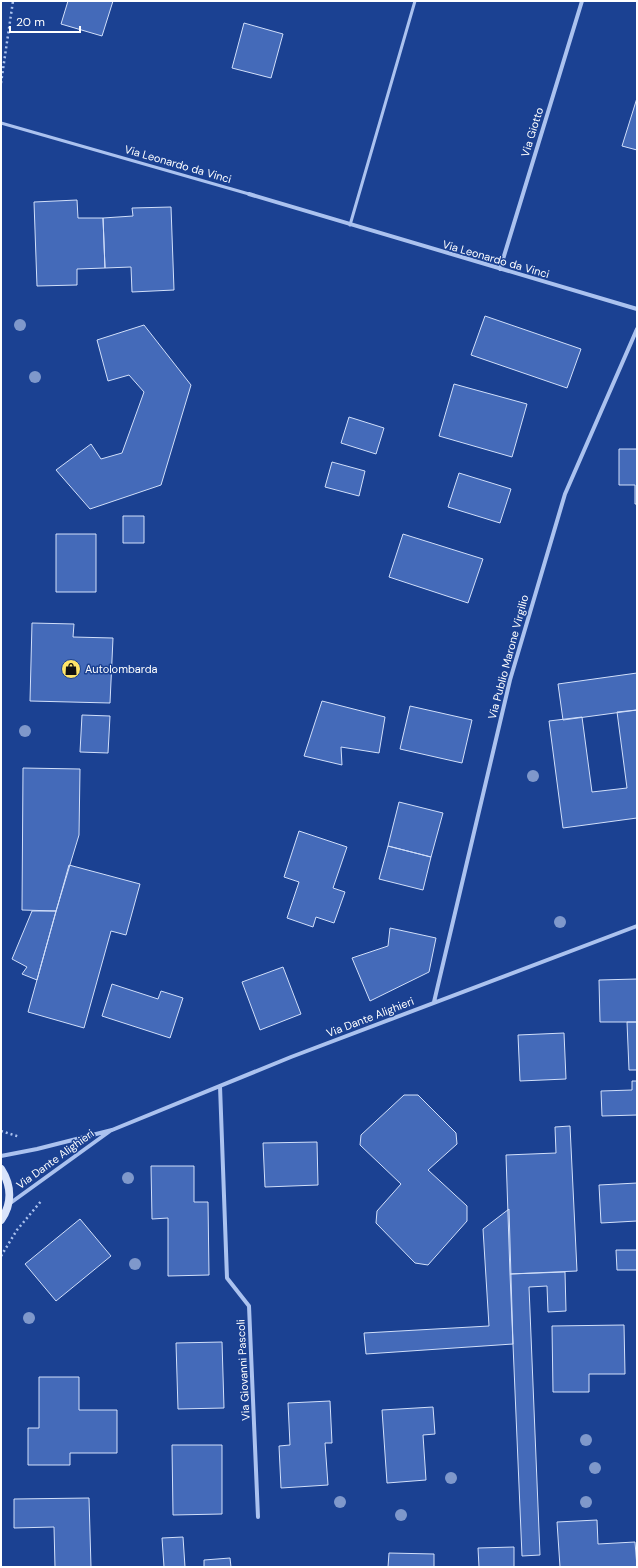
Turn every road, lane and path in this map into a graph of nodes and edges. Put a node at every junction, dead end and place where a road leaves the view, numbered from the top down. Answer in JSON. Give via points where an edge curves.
{"nodes":[{"id":1,"x":14,"y":1,"type":"edge"},
{"id":2,"x":415,"y":1,"type":"edge"},
{"id":3,"x":582,"y":1,"type":"edge"},
{"id":4,"x":1,"y":83,"type":"edge"},
{"id":5,"x":1,"y":123,"type":"edge"},
{"id":6,"x":249,"y":194,"type":"joint"},
{"id":7,"x":350,"y":225,"type":"junction"},
{"id":8,"x":500,"y":269,"type":"junction"},
{"id":9,"x":637,"y":310,"type":"edge"},
{"id":10,"x":637,"y":329,"type":"edge"},
{"id":11,"x":637,"y":926,"type":"edge"},
{"id":12,"x":434,"y":1002,"type":"junction"},
{"id":13,"x":220,"y":1086,"type":"junction"},
{"id":14,"x":112,"y":1130,"type":"junction"},
{"id":15,"x":1,"y":1131,"type":"edge"},
{"id":16,"x":21,"y":1137,"type":"dead end"},
{"id":17,"x":1,"y":1156,"type":"edge"},
{"id":18,"x":1,"y":1169,"type":"edge"},
{"id":19,"x":43,"y":1198,"type":"dead end"},
{"id":20,"x":8,"y":1204,"type":"junction"},
{"id":21,"x":1,"y":1220,"type":"edge"},
{"id":22,"x":1,"y":1256,"type":"edge"},
{"id":23,"x":258,"y":1517,"type":"dead end"}],
"edges":[{"from":1,"to":4,"type":"path"},
{"from":2,"to":7,"type":"lane"},
{"from":3,"to":8,"type":"street","name":"Via Giotto"},
{"from":5,"to":6,"type":"lane","name":"Via Leonardo da Vinci"},
{"from":6,"to":7,"type":"street","name":"Via Leonardo da Vinci"},
{"from":7,"to":8,"type":"street","name":"Via Leonardo da Vinci"},
{"from":8,"to":9,"type":"street","name":"Via Leonardo da Vinci"},
{"from":10,"to":12,"type":"street","name":"Via Publio Marone Virgilio","via":[[565,494],[510,680]]},
{"from":11,"to":12,"type":"street","name":"Via Dante Alighieri"},
{"from":12,"to":13,"type":"street","name":"Via Dante Alighieri"},
{"from":13,"to":14,"type":"street","name":"Via Dante Alighieri"},
{"from":13,"to":23,"type":"street","name":"Via Giovanni Pascoli","via":[[227,1278],[249,1306]]},
{"from":14,"to":17,"type":"street","name":"Via Dante Alighieri"},
{"from":14,"to":20,"type":"street","name":"Via Dante Alighieri"},
{"from":15,"to":16,"type":"path"},
{"from":18,"to":20,"type":"street","via":[[8,1182]]},
{"from":19,"to":22,"type":"path","via":[[17,1230]]},
{"from":20,"to":21,"type":"street"}]}
